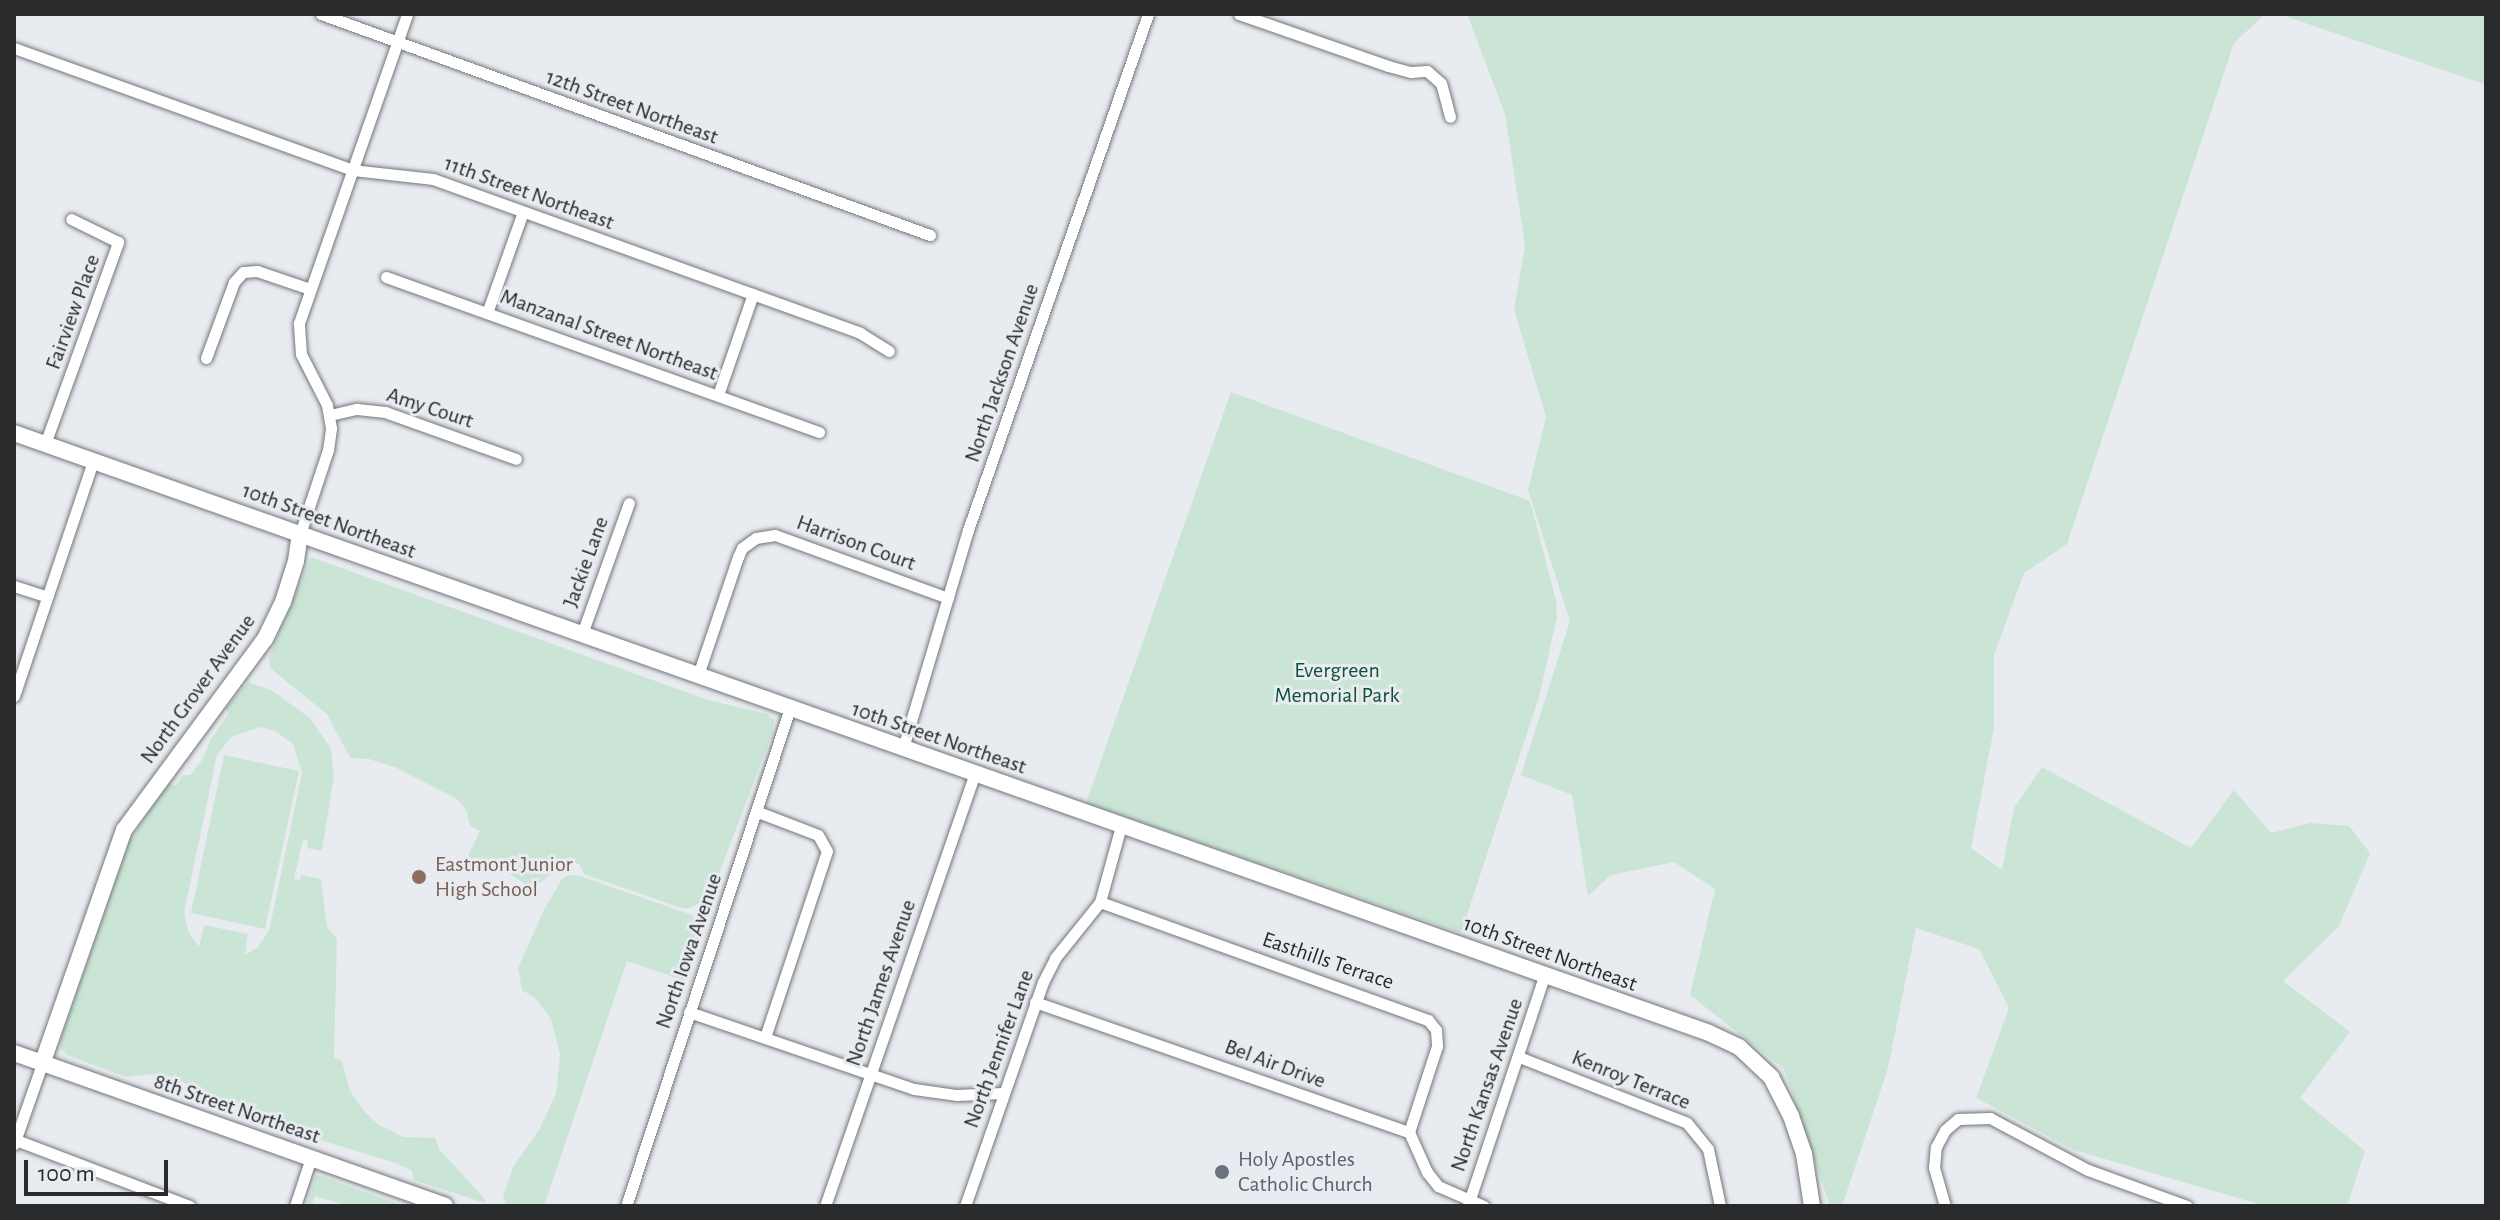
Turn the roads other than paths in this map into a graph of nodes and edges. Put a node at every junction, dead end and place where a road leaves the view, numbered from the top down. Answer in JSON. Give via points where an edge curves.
{"nodes":[{"id":1,"x":321,"y":14,"type":"edge"},
{"id":2,"x":407,"y":14,"type":"edge"},
{"id":3,"x":1148,"y":14,"type":"edge"},
{"id":4,"x":1239,"y":14,"type":"edge"},
{"id":5,"x":398,"y":41,"type":"junction"},
{"id":6,"x":14,"y":48,"type":"edge"},
{"id":7,"x":1450,"y":117,"type":"dead end"},
{"id":8,"x":352,"y":170,"type":"junction"},
{"id":9,"x":523,"y":212,"type":"junction"},
{"id":10,"x":71,"y":219,"type":"dead end"},
{"id":11,"x":930,"y":235,"type":"dead end"},
{"id":12,"x":386,"y":277,"type":"dead end"},
{"id":13,"x":310,"y":289,"type":"junction"},
{"id":14,"x":753,"y":294,"type":"junction"},
{"id":15,"x":487,"y":313,"type":"junction"},
{"id":16,"x":889,"y":351,"type":"dead end"},
{"id":17,"x":206,"y":358,"type":"dead end"},
{"id":18,"x":718,"y":395,"type":"junction"},
{"id":19,"x":330,"y":415,"type":"junction"},
{"id":20,"x":819,"y":432,"type":"dead end"},
{"id":21,"x":14,"y":433,"type":"edge"},
{"id":22,"x":45,"y":444,"type":"junction"},
{"id":23,"x":516,"y":459,"type":"dead end"},
{"id":24,"x":93,"y":461,"type":"junction"},
{"id":25,"x":629,"y":503,"type":"dead end"},
{"id":26,"x":300,"y":534,"type":"junction"},
{"id":27,"x":14,"y":586,"type":"edge"},
{"id":28,"x":47,"y":597,"type":"junction"},
{"id":29,"x":948,"y":598,"type":"junction"},
{"id":30,"x":582,"y":634,"type":"junction"},
{"id":31,"x":698,"y":675,"type":"junction"},
{"id":32,"x":14,"y":695,"type":"edge"},
{"id":33,"x":790,"y":708,"type":"junction"},
{"id":34,"x":903,"y":748,"type":"junction"},
{"id":35,"x":975,"y":773,"type":"junction"},
{"id":36,"x":758,"y":812,"type":"junction"},
{"id":37,"x":1121,"y":826,"type":"junction"},
{"id":38,"x":1100,"y":902,"type":"junction"},
{"id":39,"x":1544,"y":977,"type":"junction"},
{"id":40,"x":1035,"y":1002,"type":"junction"},
{"id":41,"x":689,"y":1012,"type":"junction"},
{"id":42,"x":765,"y":1037,"type":"junction"},
{"id":43,"x":14,"y":1053,"type":"edge"},
{"id":44,"x":1519,"y":1057,"type":"junction"},
{"id":45,"x":42,"y":1064,"type":"junction"},
{"id":46,"x":870,"y":1076,"type":"junction"},
{"id":47,"x":1003,"y":1093,"type":"junction"},
{"id":48,"x":1409,"y":1132,"type":"junction"},
{"id":49,"x":15,"y":1142,"type":"edge"},
{"id":50,"x":311,"y":1158,"type":"junction"},
{"id":51,"x":1468,"y":1203,"type":"edge"},
{"id":52,"x":190,"y":1206,"type":"edge"},
{"id":53,"x":295,"y":1206,"type":"edge"},
{"id":54,"x":445,"y":1206,"type":"edge"},
{"id":55,"x":626,"y":1206,"type":"edge"},
{"id":56,"x":825,"y":1206,"type":"edge"},
{"id":57,"x":965,"y":1206,"type":"edge"},
{"id":58,"x":1484,"y":1206,"type":"edge"},
{"id":59,"x":1720,"y":1206,"type":"edge"},
{"id":60,"x":1812,"y":1206,"type":"edge"},
{"id":61,"x":1945,"y":1206,"type":"edge"},
{"id":62,"x":2187,"y":1206,"type":"edge"}],
"edges":[{"from":1,"to":5,"type":"street","name":"12th Street Northeast"},
{"from":2,"to":5,"type":"street","name":"North Grover Avenue"},
{"from":3,"to":29,"type":"street","name":"North Jackson Avenue"},
{"from":4,"to":7,"type":"street","via":[[1388,66],[1427,71],[1441,83]]},
{"from":5,"to":8,"type":"street","name":"North Grover Avenue"},
{"from":5,"to":11,"type":"street","name":"12th Street Northeast"},
{"from":6,"to":8,"type":"street","name":"11th Street Northeast"},
{"from":8,"to":9,"type":"street","name":"11th Street Northeast","via":[[433,179]]},
{"from":8,"to":13,"type":"street","name":"North Grover Avenue"},
{"from":9,"to":14,"type":"street","name":"11th Street Northeast"},
{"from":9,"to":15,"type":"street"},
{"from":10,"to":22,"type":"street","name":"Fairview Place","via":[[118,242]]},
{"from":12,"to":15,"type":"street","name":"Manzanal Street Northeast"},
{"from":13,"to":17,"type":"street","via":[[257,271],[243,272],[234,282]]},
{"from":13,"to":19,"type":"street","name":"North Grover Avenue","via":[[299,323],[299,345]]},
{"from":14,"to":16,"type":"street","name":"11th Street Northeast","via":[[860,333]]},
{"from":14,"to":18,"type":"street"},
{"from":15,"to":18,"type":"street","name":"Manzanal Street Northeast"},
{"from":18,"to":20,"type":"street","name":"Manzanal Street Northeast"},
{"from":19,"to":23,"type":"street","name":"Amy Court","via":[[357,409],[385,412]]},
{"from":19,"to":26,"type":"street","name":"North Grover Avenue","via":[[328,450]]},
{"from":21,"to":22,"type":"main road","name":"10th Street Northeast"},
{"from":22,"to":24,"type":"main road","name":"10th Street Northeast"},
{"from":24,"to":26,"type":"main road","name":"10th Street Northeast"},
{"from":24,"to":28,"type":"street"},
{"from":25,"to":30,"type":"street","name":"Jackie Lane"},
{"from":26,"to":30,"type":"main road","name":"10th Street Northeast"},
{"from":26,"to":45,"type":"main road","name":"North Grover Avenue","via":[[283,602],[265,639],[124,830]]},
{"from":27,"to":28,"type":"street"},
{"from":28,"to":32,"type":"street"},
{"from":29,"to":31,"type":"street","name":"Harrison Court","via":[[775,535],[756,538],[738,557]]},
{"from":29,"to":34,"type":"street","name":"North Jackson Avenue"},
{"from":30,"to":31,"type":"main road","name":"10th Street Northeast"},
{"from":31,"to":33,"type":"main road","name":"10th Street Northeast"},
{"from":33,"to":34,"type":"main road","name":"10th Street Northeast"},
{"from":33,"to":36,"type":"street","name":"North Iowa Avenue"},
{"from":34,"to":35,"type":"main road","name":"10th Street Northeast"},
{"from":35,"to":37,"type":"main road","name":"10th Street Northeast"},
{"from":35,"to":46,"type":"street","name":"North James Avenue"},
{"from":36,"to":41,"type":"street","name":"North Iowa Avenue"},
{"from":36,"to":42,"type":"street","via":[[818,835],[827,851]]},
{"from":37,"to":38,"type":"street","name":"North Jennifer Lane"},
{"from":37,"to":39,"type":"main road","name":"10th Street Northeast"},
{"from":38,"to":40,"type":"street","name":"North Jennifer Lane","via":[[1051,964]]},
{"from":38,"to":48,"type":"street","name":"Easthills Terrace","via":[[1428,1020],[1436,1030],[1437,1046]]},
{"from":39,"to":44,"type":"street","name":"North Kansas Avenue"},
{"from":39,"to":60,"type":"main road","name":"10th Street Northeast","via":[[1739,1047],[1771,1077],[1800,1143]]},
{"from":40,"to":47,"type":"street","name":"North Jennifer Lane"},
{"from":40,"to":48,"type":"street","name":"Bel Air Drive"},
{"from":41,"to":42,"type":"street"},
{"from":41,"to":55,"type":"street","name":"North Iowa Avenue"},
{"from":42,"to":46,"type":"street"},
{"from":43,"to":45,"type":"main road","name":"8th Street Northeast"},
{"from":44,"to":51,"type":"street","name":"North Kansas Avenue"},
{"from":44,"to":59,"type":"street","name":"Kenroy Terrace","via":[[1687,1123],[1708,1149]]},
{"from":45,"to":49,"type":"street"},
{"from":45,"to":50,"type":"main road","name":"8th Street Northeast"},
{"from":46,"to":47,"type":"street","via":[[928,1092]]},
{"from":46,"to":56,"type":"street","name":"North James Avenue"},
{"from":47,"to":57,"type":"street","name":"North Jennifer Lane"},
{"from":48,"to":51,"type":"street","via":[[1432,1180]]},
{"from":49,"to":52,"type":"street"},
{"from":50,"to":53,"type":"street"},
{"from":50,"to":54,"type":"main road","name":"8th Street Northeast"},
{"from":51,"to":58,"type":"street"},
{"from":61,"to":62,"type":"street","via":[[1937,1185],[1936,1147],[1958,1119],[1990,1118],[2088,1170]]}]}
